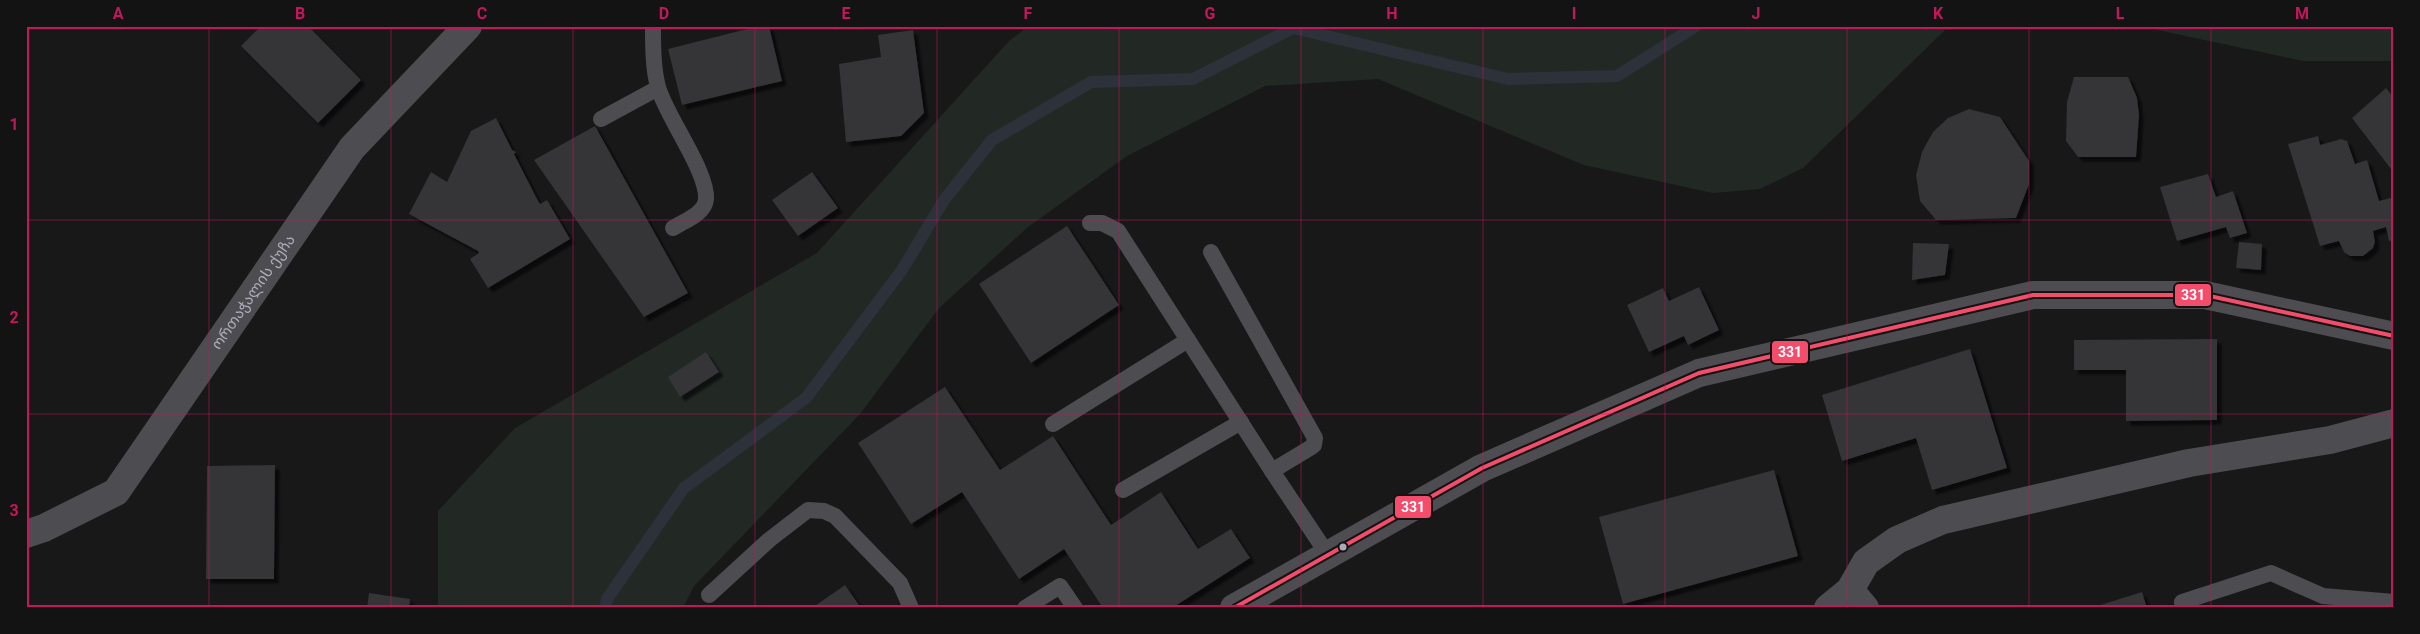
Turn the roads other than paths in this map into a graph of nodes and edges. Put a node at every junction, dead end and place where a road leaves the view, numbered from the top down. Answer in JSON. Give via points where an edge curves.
{"nodes":[{"id":1,"x":468,"y":26,"type":"edge"},
{"id":2,"x":654,"y":26,"type":"edge"},
{"id":3,"x":658,"y":88,"type":"junction"},
{"id":4,"x":601,"y":119,"type":"dead end"},
{"id":5,"x":1090,"y":223,"type":"dead end"},
{"id":6,"x":673,"y":228,"type":"dead end"},
{"id":7,"x":1211,"y":252,"type":"dead end"},
{"id":8,"x":2394,"y":336,"type":"edge"},
{"id":9,"x":1188,"y":340,"type":"junction"},
{"id":10,"x":1241,"y":422,"type":"junction"},
{"id":11,"x":2394,"y":423,"type":"edge"},
{"id":12,"x":1054,"y":424,"type":"dead end"},
{"id":13,"x":1272,"y":471,"type":"junction"},
{"id":14,"x":1123,"y":490,"type":"dead end"},
{"id":15,"x":26,"y":534,"type":"edge"},
{"id":16,"x":1328,"y":555,"type":"junction"},
{"id":17,"x":709,"y":595,"type":"dead end"},
{"id":18,"x":1857,"y":599,"type":"edge"},
{"id":19,"x":2318,"y":602,"type":"edge"},
{"id":20,"x":2394,"y":602,"type":"edge"},
{"id":21,"x":912,"y":608,"type":"edge"},
{"id":22,"x":1025,"y":608,"type":"edge"},
{"id":23,"x":1075,"y":608,"type":"edge"},
{"id":24,"x":1234,"y":608,"type":"edge"},
{"id":25,"x":1828,"y":608,"type":"edge"},
{"id":26,"x":2184,"y":608,"type":"edge"}],
"edges":[{"from":1,"to":15,"type":"street","name":"ორთაჭალის ქუჩა","via":[[352,148],[116,492]]},
{"from":2,"to":3,"type":"lane"},
{"from":3,"to":4,"type":"lane"},
{"from":3,"to":6,"type":"lane","via":[[698,169],[706,198],[698,214]]},
{"from":5,"to":9,"type":"lane","via":[[1102,223],[1118,232]]},
{"from":7,"to":13,"type":"lane","via":[[1315,438],[1314,445]]},
{"from":8,"to":16,"type":"street","via":[[2205,295],[2034,295],[1699,373],[1482,468]]},
{"from":9,"to":10,"type":"lane"},
{"from":9,"to":12,"type":"lane"},
{"from":10,"to":13,"type":"lane"},
{"from":10,"to":14,"type":"lane"},
{"from":11,"to":18,"type":"street","via":[[2304,446],[2188,463],[1943,520],[1897,540],[1866,562]]},
{"from":13,"to":16,"type":"lane"},
{"from":16,"to":24,"type":"street"},
{"from":17,"to":21,"type":"lane","via":[[769,540],[808,510],[824,510],[835,516],[900,583]]},
{"from":18,"to":25,"type":"street"},
{"from":19,"to":20,"type":"lane"},
{"from":19,"to":26,"type":"lane","via":[[2271,573],[2182,602]]},
{"from":22,"to":23,"type":"lane","via":[[1060,586]]}]}
